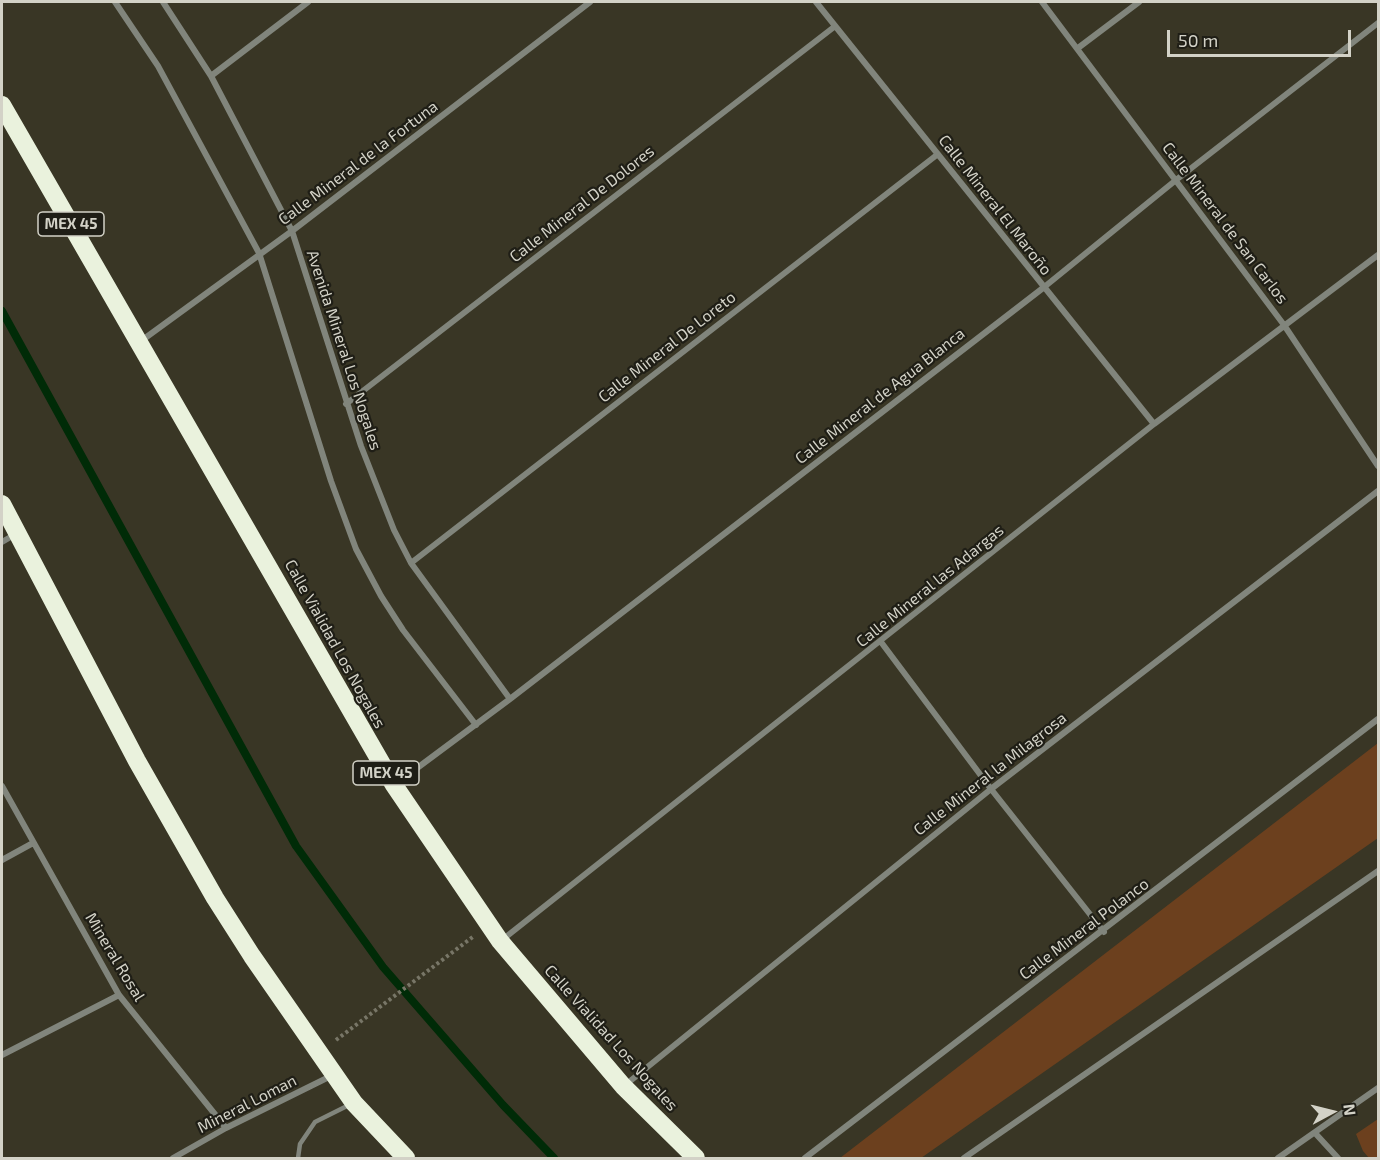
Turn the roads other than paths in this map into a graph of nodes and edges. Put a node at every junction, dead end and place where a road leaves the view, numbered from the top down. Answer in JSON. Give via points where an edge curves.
{"nodes":[{"id":1,"x":115,"y":2,"type":"edge"},
{"id":2,"x":163,"y":2,"type":"edge"},
{"id":3,"x":308,"y":2,"type":"edge"},
{"id":4,"x":590,"y":2,"type":"edge"},
{"id":5,"x":816,"y":2,"type":"edge"},
{"id":6,"x":1042,"y":2,"type":"edge"},
{"id":7,"x":1139,"y":2,"type":"edge"},
{"id":8,"x":1378,"y":23,"type":"edge"},
{"id":9,"x":834,"y":27,"type":"junction"},
{"id":10,"x":1078,"y":48,"type":"junction"},
{"id":11,"x":211,"y":76,"type":"junction"},
{"id":12,"x":4,"y":107,"type":"edge"},
{"id":13,"x":939,"y":154,"type":"junction"},
{"id":14,"x":1176,"y":180,"type":"junction"},
{"id":15,"x":292,"y":231,"type":"junction"},
{"id":16,"x":259,"y":253,"type":"junction"},
{"id":17,"x":1378,"y":255,"type":"edge"},
{"id":18,"x":1043,"y":288,"type":"junction"},
{"id":19,"x":1284,"y":326,"type":"junction"},
{"id":20,"x":140,"y":342,"type":"junction"},
{"id":21,"x":346,"y":404,"type":"junction"},
{"id":22,"x":1154,"y":424,"type":"junction"},
{"id":23,"x":1378,"y":466,"type":"edge"},
{"id":24,"x":1378,"y":491,"type":"edge"},
{"id":25,"x":2,"y":504,"type":"edge"},
{"id":26,"x":18,"y":534,"type":"junction"},
{"id":27,"x":2,"y":542,"type":"edge"},
{"id":28,"x":411,"y":563,"type":"junction"},
{"id":29,"x":881,"y":642,"type":"junction"},
{"id":30,"x":510,"y":699,"type":"junction"},
{"id":31,"x":1378,"y":719,"type":"edge"},
{"id":32,"x":476,"y":725,"type":"junction"},
{"id":33,"x":394,"y":785,"type":"junction"},
{"id":34,"x":2,"y":786,"type":"edge"},
{"id":35,"x":991,"y":789,"type":"junction"},
{"id":36,"x":33,"y":843,"type":"junction"},
{"id":37,"x":2,"y":860,"type":"edge"},
{"id":38,"x":1378,"y":871,"type":"edge"},
{"id":39,"x":1104,"y":932,"type":"junction"},
{"id":40,"x":500,"y":941,"type":"junction"},
{"id":41,"x":119,"y":995,"type":"junction"},
{"id":42,"x":2,"y":1055,"type":"edge"},
{"id":43,"x":334,"y":1075,"type":"junction"},
{"id":44,"x":623,"y":1086,"type":"junction"},
{"id":45,"x":1378,"y":1088,"type":"edge"},
{"id":46,"x":354,"y":1103,"type":"junction"},
{"id":47,"x":226,"y":1128,"type":"junction"},
{"id":48,"x":1315,"y":1133,"type":"junction"},
{"id":49,"x":173,"y":1158,"type":"edge"},
{"id":50,"x":298,"y":1158,"type":"edge"},
{"id":51,"x":406,"y":1158,"type":"edge"},
{"id":52,"x":696,"y":1158,"type":"edge"},
{"id":53,"x":805,"y":1158,"type":"edge"},
{"id":54,"x":964,"y":1158,"type":"edge"},
{"id":55,"x":1278,"y":1158,"type":"edge"},
{"id":56,"x":1338,"y":1158,"type":"edge"}],
"edges":[{"from":1,"to":16,"type":"street","via":[[158,66]]},
{"from":2,"to":11,"type":"street","name":"Avenida Mineral Los Nogales"},
{"from":3,"to":11,"type":"street"},
{"from":4,"to":15,"type":"street","name":"Calle Mineral de la Fortuna"},
{"from":5,"to":9,"type":"street","name":"Calle Mineral El Maroño"},
{"from":6,"to":10,"type":"street","name":"Calle Mineral de San Carlos"},
{"from":7,"to":10,"type":"street"},
{"from":8,"to":14,"type":"street","name":"Calle Mineral de Agua Blanca"},
{"from":9,"to":13,"type":"street","name":"Calle Mineral El Maroño"},
{"from":9,"to":21,"type":"street","name":"Calle Mineral De Dolores"},
{"from":10,"to":14,"type":"street","name":"Calle Mineral de San Carlos"},
{"from":11,"to":15,"type":"street","name":"Avenida Mineral Los Nogales"},
{"from":12,"to":20,"type":"highway","name":"Calle Vialidad Los Nogales","number":"MEX 45"},
{"from":13,"to":18,"type":"street","name":"Calle Mineral El Maroño"},
{"from":13,"to":28,"type":"street","name":"Calle Mineral De Loreto"},
{"from":14,"to":18,"type":"street","name":"Calle Mineral de Agua Blanca"},
{"from":14,"to":19,"type":"street","name":"Calle Mineral de San Carlos"},
{"from":15,"to":16,"type":"street","name":"Calle Mineral de la Fortuna"},
{"from":15,"to":21,"type":"street","name":"Avenida Mineral Los Nogales"},
{"from":16,"to":20,"type":"street","name":"Calle Mineral de la Fortuna"},
{"from":16,"to":32,"type":"street","via":[[331,481],[357,549],[403,630]]},
{"from":17,"to":19,"type":"street","name":"Calle Mineral las Adargas"},
{"from":18,"to":22,"type":"street","name":"Calle Mineral El Maroño"},
{"from":18,"to":30,"type":"street","name":"Calle Mineral de Agua Blanca"},
{"from":19,"to":22,"type":"street","name":"Calle Mineral las Adargas"},
{"from":19,"to":23,"type":"street","name":"Calle Mineral de San Carlos"},
{"from":20,"to":33,"type":"highway","name":"Calle Vialidad Los Nogales","number":"MEX 45"},
{"from":21,"to":28,"type":"street","name":"Avenida Mineral Los Nogales","via":[[378,492]]},
{"from":22,"to":29,"type":"street","name":"Calle Mineral las Adargas"},
{"from":24,"to":35,"type":"street","name":"Calle Mineral la Milagrosa"},
{"from":25,"to":26,"type":"highway"},
{"from":26,"to":27,"type":"street"},
{"from":26,"to":43,"type":"highway","via":[[137,761],[215,898]]},
{"from":28,"to":30,"type":"street","name":"Avenida Mineral Los Nogales"},
{"from":29,"to":35,"type":"street"},
{"from":29,"to":40,"type":"street","name":"Calle Mineral las Adargas"},
{"from":30,"to":32,"type":"street","name":"Calle Mineral de Agua Blanca"},
{"from":31,"to":39,"type":"street","name":"Calle Mineral Polanco"},
{"from":32,"to":33,"type":"street","name":"Calle Mineral de Agua Blanca"},
{"from":33,"to":40,"type":"highway","name":"Calle Vialidad Los Nogales","number":"MEX 45"},
{"from":34,"to":36,"type":"street","name":"Mineral Rosal"},
{"from":35,"to":39,"type":"street"},
{"from":35,"to":44,"type":"street","name":"Calle Mineral la Milagrosa"},
{"from":36,"to":37,"type":"street"},
{"from":36,"to":41,"type":"street","name":"Mineral Rosal"},
{"from":38,"to":54,"type":"street"},
{"from":39,"to":53,"type":"street","name":"Calle Mineral Polanco"},
{"from":40,"to":44,"type":"highway","name":"Calle Vialidad Los Nogales","number":"MEX 45"},
{"from":41,"to":42,"type":"street"},
{"from":41,"to":47,"type":"street","name":"Mineral Rosal"},
{"from":43,"to":46,"type":"highway"},
{"from":43,"to":47,"type":"street","name":"Mineral Loman"},
{"from":44,"to":52,"type":"highway","name":"Calle Vialidad Los Nogales","number":"MEX 45"},
{"from":45,"to":48,"type":"street"},
{"from":46,"to":50,"type":"lane","via":[[315,1122],[300,1144]]},
{"from":46,"to":51,"type":"highway"},
{"from":47,"to":49,"type":"street","name":"Mineral Loman"},
{"from":48,"to":55,"type":"street"},
{"from":48,"to":56,"type":"street"}]}
